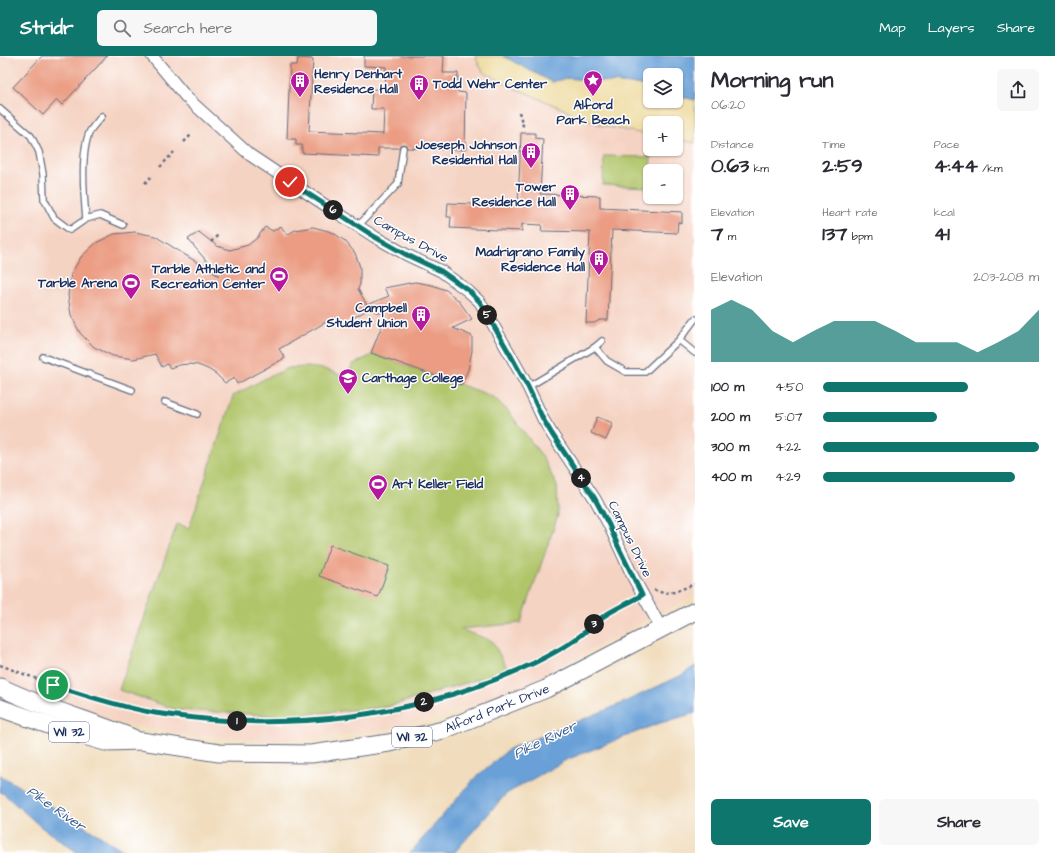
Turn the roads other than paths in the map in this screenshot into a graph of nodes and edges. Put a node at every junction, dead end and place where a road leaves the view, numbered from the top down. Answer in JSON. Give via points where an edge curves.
{"nodes":[{"id":1,"x":152,"y":56,"type":"edge"},
{"id":2,"x":0,"y":109,"type":"edge"},
{"id":3,"x":102,"y":116,"type":"dead end"},
{"id":4,"x":403,"y":148,"type":"dead end"},
{"id":5,"x":86,"y":219,"type":"junction"},
{"id":6,"x":123,"y":225,"type":"dead end"},
{"id":7,"x":358,"y":226,"type":"junction"},
{"id":8,"x":695,"y":319,"type":"edge"},
{"id":9,"x":679,"y":340,"type":"junction"},
{"id":10,"x":602,"y":341,"type":"dead end"},
{"id":11,"x":595,"y":347,"type":"junction"},
{"id":12,"x":695,"y":353,"type":"edge"},
{"id":13,"x":43,"y":358,"type":"dead end"},
{"id":14,"x":528,"y":387,"type":"junction"},
{"id":15,"x":132,"y":390,"type":"dead end"},
{"id":16,"x":165,"y":402,"type":"dead end"},
{"id":17,"x":198,"y":414,"type":"dead end"},
{"id":18,"x":695,"y":611,"type":"edge"},
{"id":19,"x":661,"y":628,"type":"junction"},
{"id":20,"x":0,"y":687,"type":"edge"},
{"id":21,"x":0,"y":708,"type":"edge"},
{"id":22,"x":141,"y":741,"type":"junction"}],
"edges":[{"from":1,"to":7,"type":"street","name":"Campus Drive","via":[[186,97],[250,155]]},
{"from":2,"to":5,"type":"lane","via":[[31,136],[39,152],[44,199],[54,218],[70,230]]},
{"from":3,"to":5,"type":"lane","via":[[90,132],[85,149]]},
{"from":4,"to":7,"type":"lane","via":[[398,184]]},
{"from":5,"to":6,"type":"lane","via":[[100,215]]},
{"from":7,"to":14,"type":"street","name":"Campus Drive","via":[[407,255],[441,271],[468,290],[480,302]]},
{"from":8,"to":9,"type":"lane"},
{"from":9,"to":11,"type":"lane","via":[[645,372],[626,372],[607,361]]},
{"from":9,"to":12,"type":"lane"},
{"from":10,"to":11,"type":"lane"},
{"from":11,"to":14,"type":"lane"},
{"from":13,"to":15,"type":"lane"},
{"from":14,"to":19,"type":"street","name":"Campus Drive","via":[[543,419],[599,506]]},
{"from":16,"to":17,"type":"lane"},
{"from":18,"to":19,"type":"main road","name":"Alford Park Drive","number":"WI 32"},
{"from":19,"to":22,"type":"main road","name":"Alford Park Drive","number":"WI 32","via":[[546,689],[443,730],[389,743],[311,754],[219,753]]},
{"from":20,"to":22,"type":"main road","name":"Alford Park Drive","number":"WI 32"},
{"from":21,"to":22,"type":"main road","name":"Alford Park Drive","number":"WI 32","via":[[105,742]]}]}
